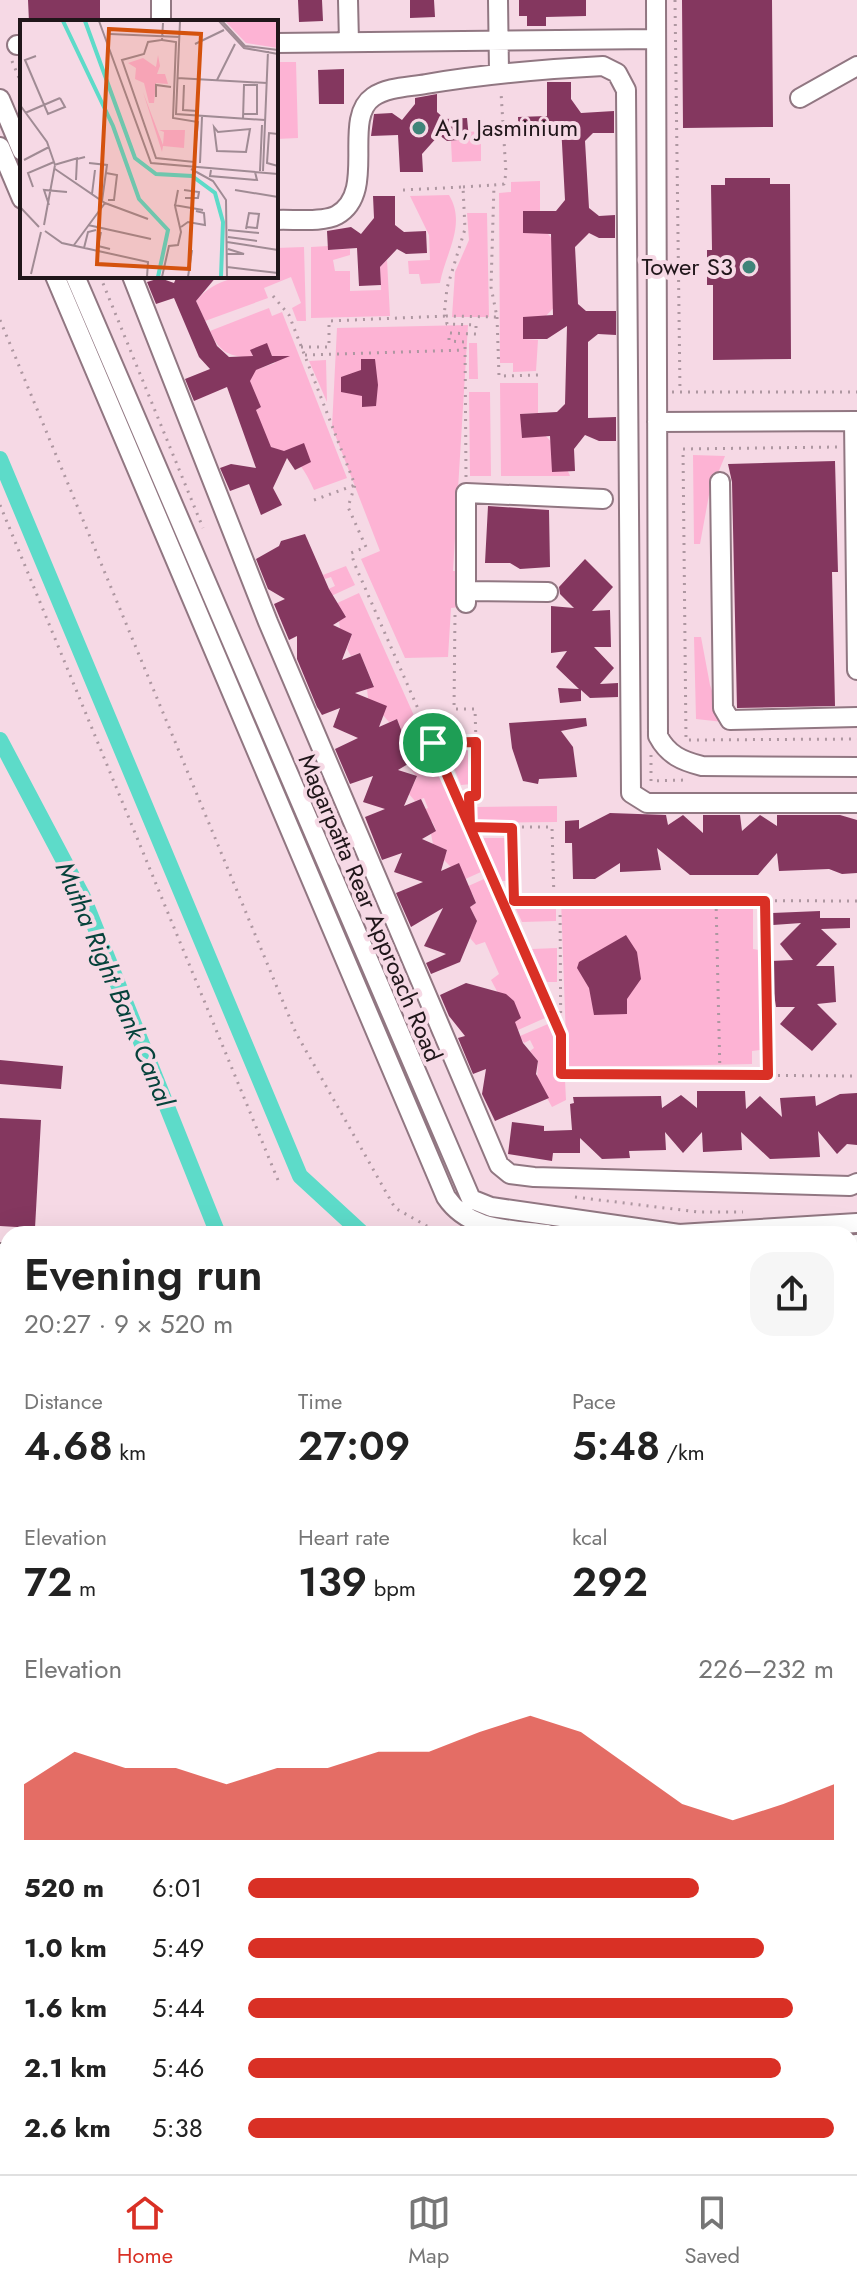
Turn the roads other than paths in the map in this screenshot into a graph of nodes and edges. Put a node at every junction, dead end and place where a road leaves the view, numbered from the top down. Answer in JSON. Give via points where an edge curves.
{"nodes":[{"id":1,"x":348,"y":0,"type":"edge"},
{"id":2,"x":498,"y":0,"type":"edge"},
{"id":3,"x":656,"y":0,"type":"edge"},
{"id":4,"x":656,"y":39,"type":"junction"},
{"id":5,"x":497,"y":40,"type":"junction"},
{"id":6,"x":349,"y":42,"type":"junction"},
{"id":7,"x":278,"y":43,"type":"edge"},
{"id":8,"x":857,"y":66,"type":"edge"},
{"id":9,"x":499,"y":72,"type":"junction"},
{"id":10,"x":800,"y":98,"type":"dead end"},
{"id":11,"x":0,"y":99,"type":"edge"},
{"id":12,"x":20,"y":146,"type":"edge"},
{"id":13,"x":0,"y":147,"type":"edge"},
{"id":14,"x":20,"y":194,"type":"edge"},
{"id":15,"x":278,"y":220,"type":"edge"},
{"id":16,"x":56,"y":278,"type":"edge"},
{"id":17,"x":76,"y":278,"type":"edge"},
{"id":18,"x":133,"y":278,"type":"edge"},
{"id":19,"x":855,"y":421,"type":"edge"},
{"id":20,"x":657,"y":422,"type":"junction"},
{"id":21,"x":720,"y":482,"type":"dead end"},
{"id":22,"x":603,"y":499,"type":"dead end"},
{"id":23,"x":627,"y":508,"type":"junction"},
{"id":24,"x":657,"y":508,"type":"junction"},
{"id":25,"x":548,"y":592,"type":"dead end"},
{"id":26,"x":857,"y":670,"type":"edge"},
{"id":27,"x":857,"y":717,"type":"edge"},
{"id":28,"x":857,"y":767,"type":"edge"},
{"id":29,"x":857,"y":803,"type":"edge"},
{"id":30,"x":857,"y":1183,"type":"edge"},
{"id":31,"x":857,"y":1223,"type":"edge"},
{"id":32,"x":493,"y":1226,"type":"edge"},
{"id":33,"x":623,"y":1226,"type":"edge"},
{"id":34,"x":835,"y":1226,"type":"edge"}],
"edges":[{"from":1,"to":6,"type":"street"},
{"from":2,"to":5,"type":"street"},
{"from":3,"to":4,"type":"street"},
{"from":4,"to":5,"type":"street"},
{"from":4,"to":20,"type":"street"},
{"from":5,"to":6,"type":"street"},
{"from":5,"to":9,"type":"street"},
{"from":6,"to":7,"type":"street"},
{"from":8,"to":10,"type":"street"},
{"from":9,"to":15,"type":"street","via":[[390,90],[371,98],[361,116],[351,203],[335,216]]},
{"from":9,"to":23,"type":"street","via":[[603,66],[617,73],[626,90]]},
{"from":11,"to":12,"type":"street"},
{"from":13,"to":14,"type":"street"},
{"from":16,"to":32,"type":"street","name":"Magarpatta Rear Approach Road","via":[[446,1197],[458,1214]]},
{"from":17,"to":33,"type":"street","name":"Magarpatta Rear Approach Road","via":[[471,1199],[491,1207]]},
{"from":18,"to":30,"type":"street","via":[[268,622],[499,1165],[510,1174],[534,1177]]},
{"from":19,"to":20,"type":"street"},
{"from":19,"to":26,"type":"street"},
{"from":20,"to":24,"type":"street"},
{"from":21,"to":27,"type":"street","via":[[723,708],[730,720]]},
{"from":22,"to":25,"type":"street","via":[[466,493],[462,602]]},
{"from":23,"to":24,"type":"street"},
{"from":23,"to":29,"type":"street","via":[[631,793],[647,803]]},
{"from":24,"to":28,"type":"street","via":[[658,736],[664,748],[702,766]]},
{"from":31,"to":34,"type":"street","name":"Magarpatta Rear Approach Road"}]}
